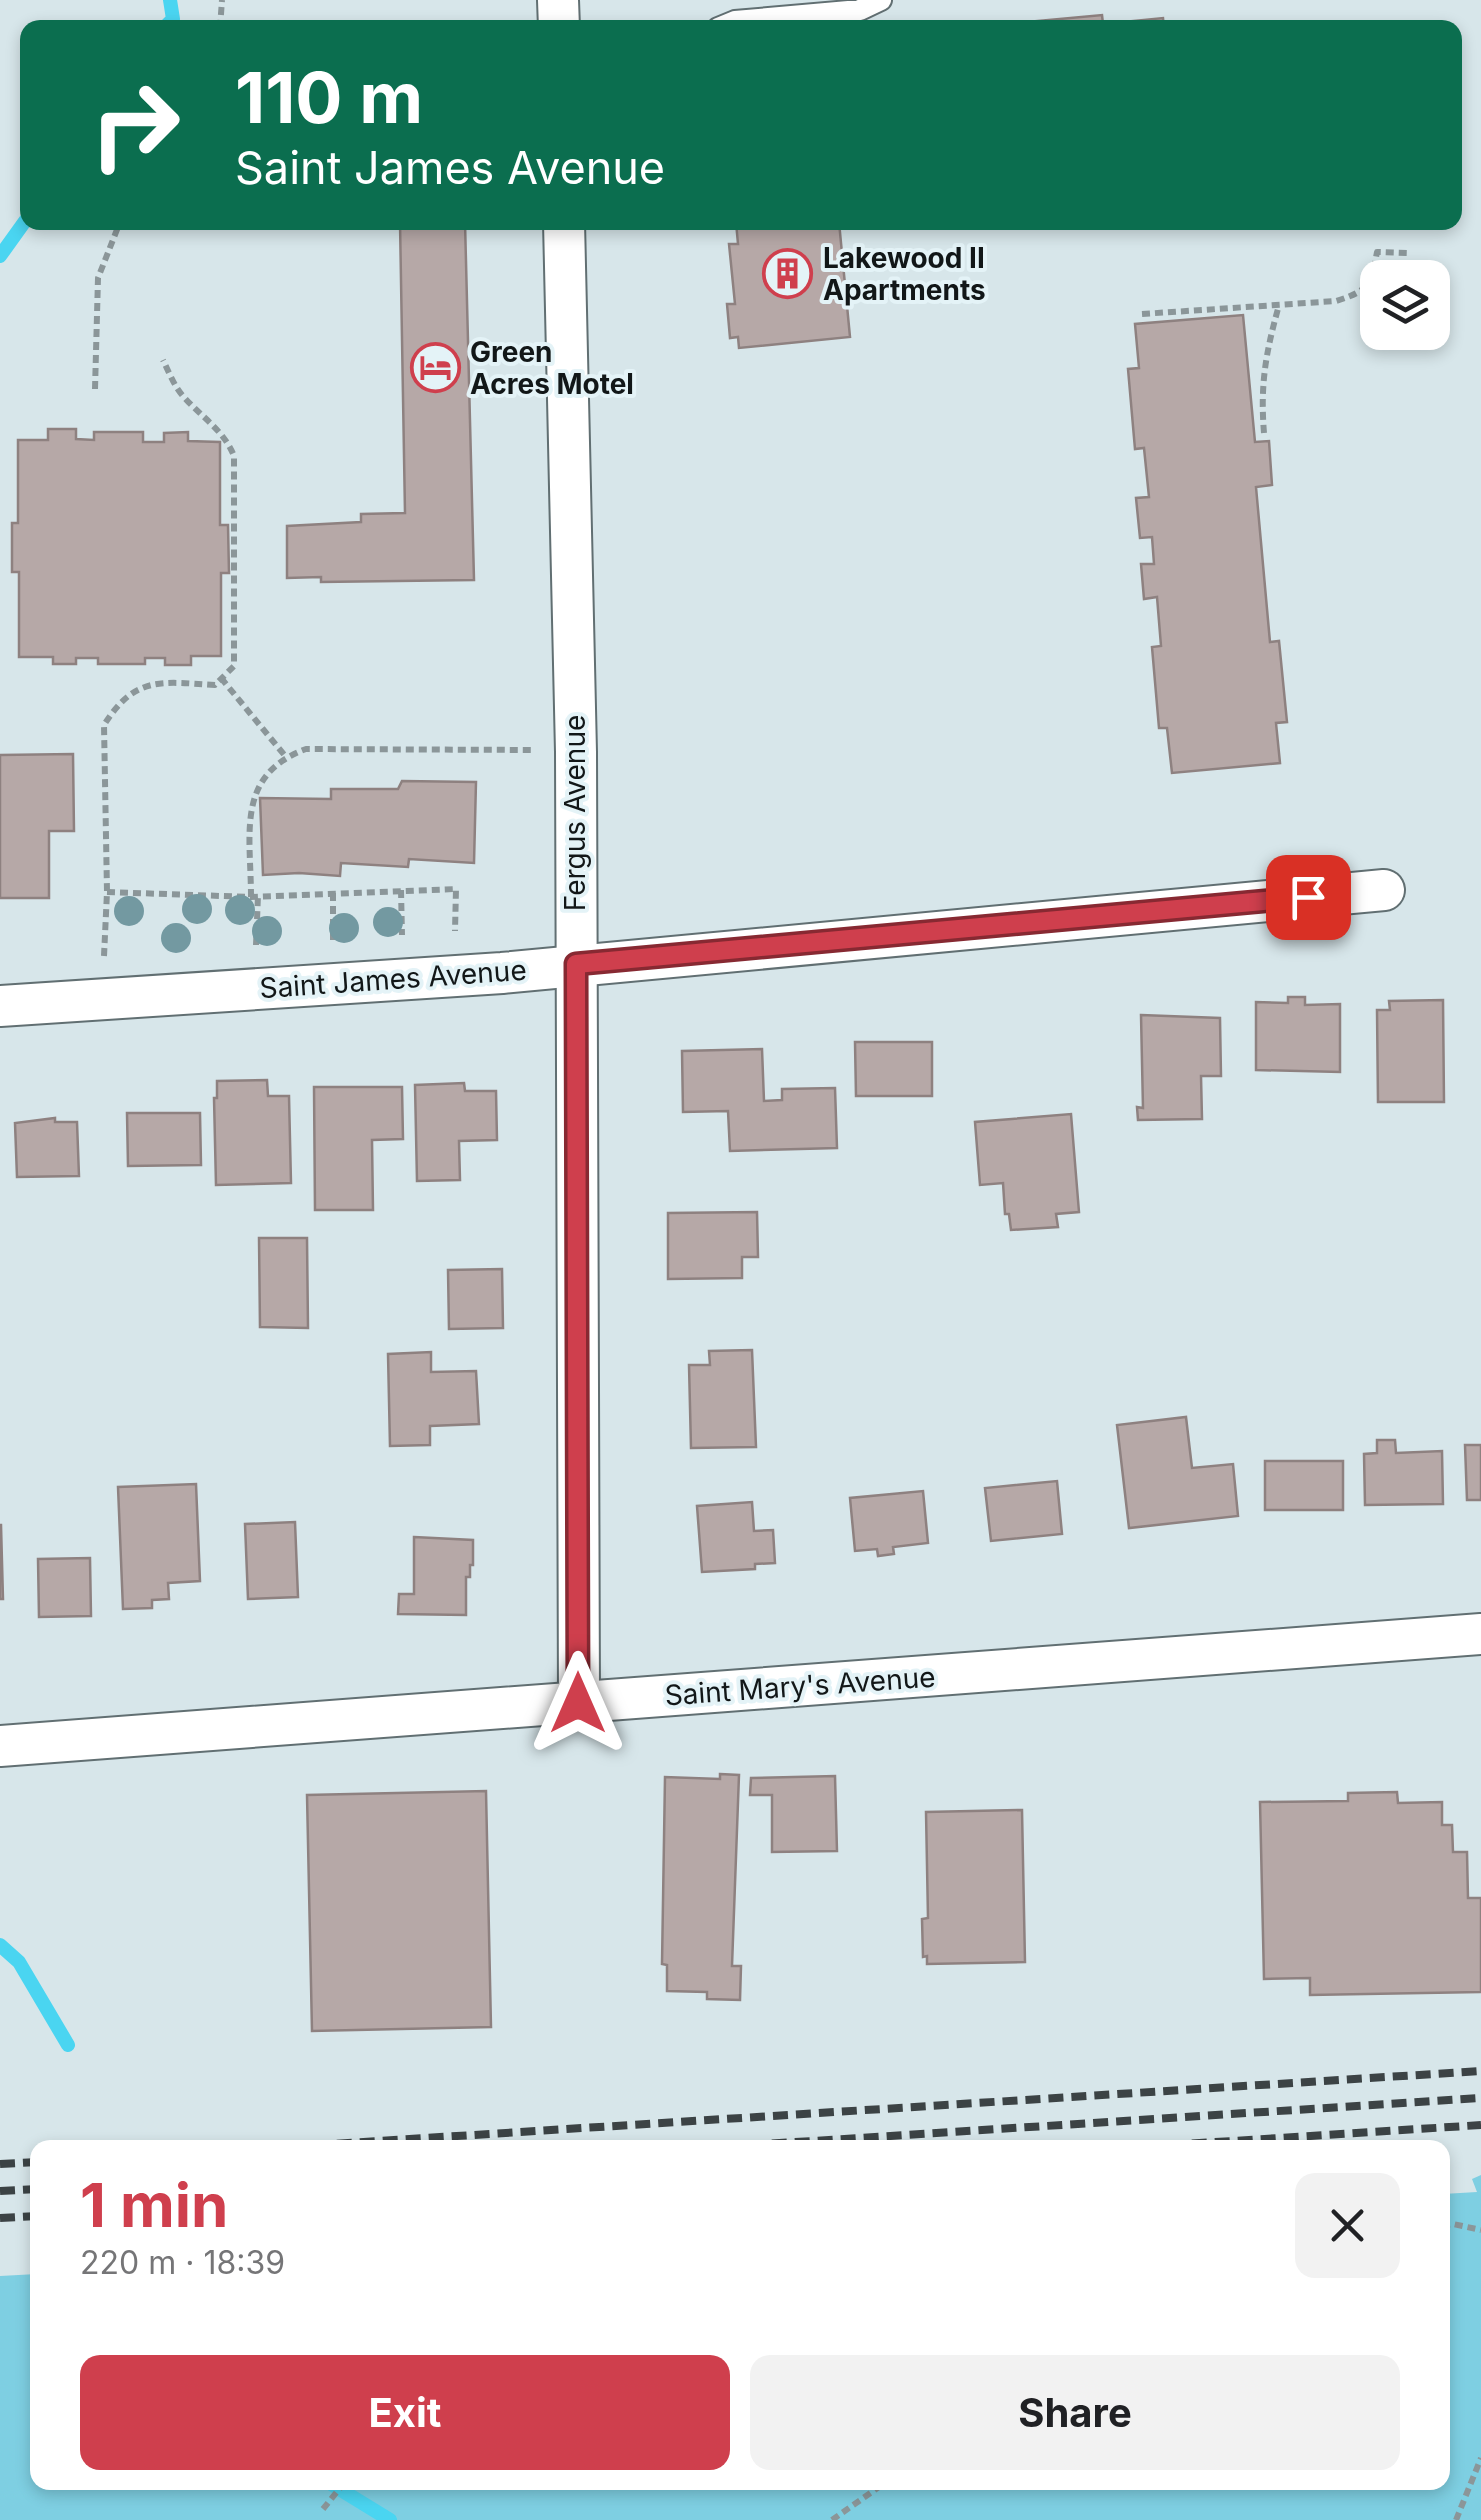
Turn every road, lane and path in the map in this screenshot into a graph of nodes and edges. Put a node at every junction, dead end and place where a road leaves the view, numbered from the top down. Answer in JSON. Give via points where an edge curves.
{"nodes":[{"id":1,"x":881,"y":0,"type":"edge"},
{"id":2,"x":745,"y":20,"type":"edge"},
{"id":3,"x":117,"y":230,"type":"edge"},
{"id":4,"x":564,"y":230,"type":"edge"},
{"id":5,"x":1410,"y":253,"type":"dead end"},
{"id":6,"x":1279,"y":305,"type":"junction"},
{"id":7,"x":1142,"y":314,"type":"dead end"},
{"id":8,"x":164,"y":360,"type":"dead end"},
{"id":9,"x":95,"y":389,"type":"dead end"},
{"id":10,"x":1264,"y":433,"type":"dead end"},
{"id":11,"x":222,"y":678,"type":"junction"},
{"id":12,"x":576,"y":752,"type":"junction"},
{"id":13,"x":286,"y":756,"type":"junction"},
{"id":14,"x":401,"y":890,"type":"junction"},
{"id":15,"x":1384,"y":890,"type":"dead end"},
{"id":16,"x":107,"y":892,"type":"junction"},
{"id":17,"x":332,"y":893,"type":"junction"},
{"id":18,"x":254,"y":896,"type":"junction"},
{"id":19,"x":454,"y":932,"type":"dead end"},
{"id":20,"x":402,"y":935,"type":"dead end"},
{"id":21,"x":333,"y":940,"type":"dead end"},
{"id":22,"x":256,"y":945,"type":"dead end"},
{"id":23,"x":104,"y":956,"type":"dead end"},
{"id":24,"x":576,"y":964,"type":"junction"},
{"id":25,"x":0,"y":1006,"type":"edge"},
{"id":26,"x":1481,"y":1634,"type":"edge"},
{"id":27,"x":578,"y":1703,"type":"junction"},
{"id":28,"x":0,"y":1746,"type":"edge"},
{"id":29,"x":1450,"y":2225,"type":"edge"},
{"id":30,"x":1481,"y":2230,"type":"edge"},
{"id":31,"x":1481,"y":2458,"type":"edge"},
{"id":32,"x":338,"y":2490,"type":"edge"},
{"id":33,"x":875,"y":2490,"type":"edge"},
{"id":34,"x":323,"y":2508,"type":"dead end"},
{"id":35,"x":832,"y":2520,"type":"edge"},
{"id":36,"x":1456,"y":2520,"type":"edge"}],
"edges":[{"from":1,"to":2,"type":"lane","via":[[860,10]]},
{"from":3,"to":9,"type":"path","via":[[98,278]]},
{"from":4,"to":12,"type":"street","name":"Fergus Avenue"},
{"from":5,"to":6,"type":"path","via":[[1378,252],[1372,281],[1359,294]]},
{"from":6,"to":7,"type":"path"},
{"from":6,"to":10,"type":"path","via":[[1260,392]]},
{"from":8,"to":11,"type":"path","via":[[178,391],[216,426],[234,456],[234,666]]},
{"from":11,"to":13,"type":"path"},
{"from":11,"to":16,"type":"path","via":[[215,685],[156,681],[125,698],[104,725]]},
{"from":12,"to":13,"type":"path","via":[[306,749]]},
{"from":12,"to":24,"type":"street","name":"Fergus Avenue"},
{"from":13,"to":18,"type":"path","via":[[263,778],[252,802]]},
{"from":14,"to":17,"type":"path"},
{"from":14,"to":19,"type":"path","via":[[456,890]]},
{"from":14,"to":20,"type":"path"},
{"from":15,"to":24,"type":"street","name":"Saint James Avenue"},
{"from":16,"to":18,"type":"path"},
{"from":16,"to":23,"type":"path"},
{"from":17,"to":18,"type":"path"},
{"from":17,"to":21,"type":"path"},
{"from":18,"to":22,"type":"path"},
{"from":24,"to":25,"type":"street","name":"Saint James Avenue"},
{"from":24,"to":27,"type":"street","name":"Fergus Avenue"},
{"from":26,"to":27,"type":"street","name":"Saint Mary's Avenue"},
{"from":27,"to":28,"type":"street","name":"Saint Mary's Avenue"},
{"from":29,"to":30,"type":"path"},
{"from":31,"to":36,"type":"path"},
{"from":32,"to":34,"type":"path"},
{"from":33,"to":35,"type":"path"}]}
